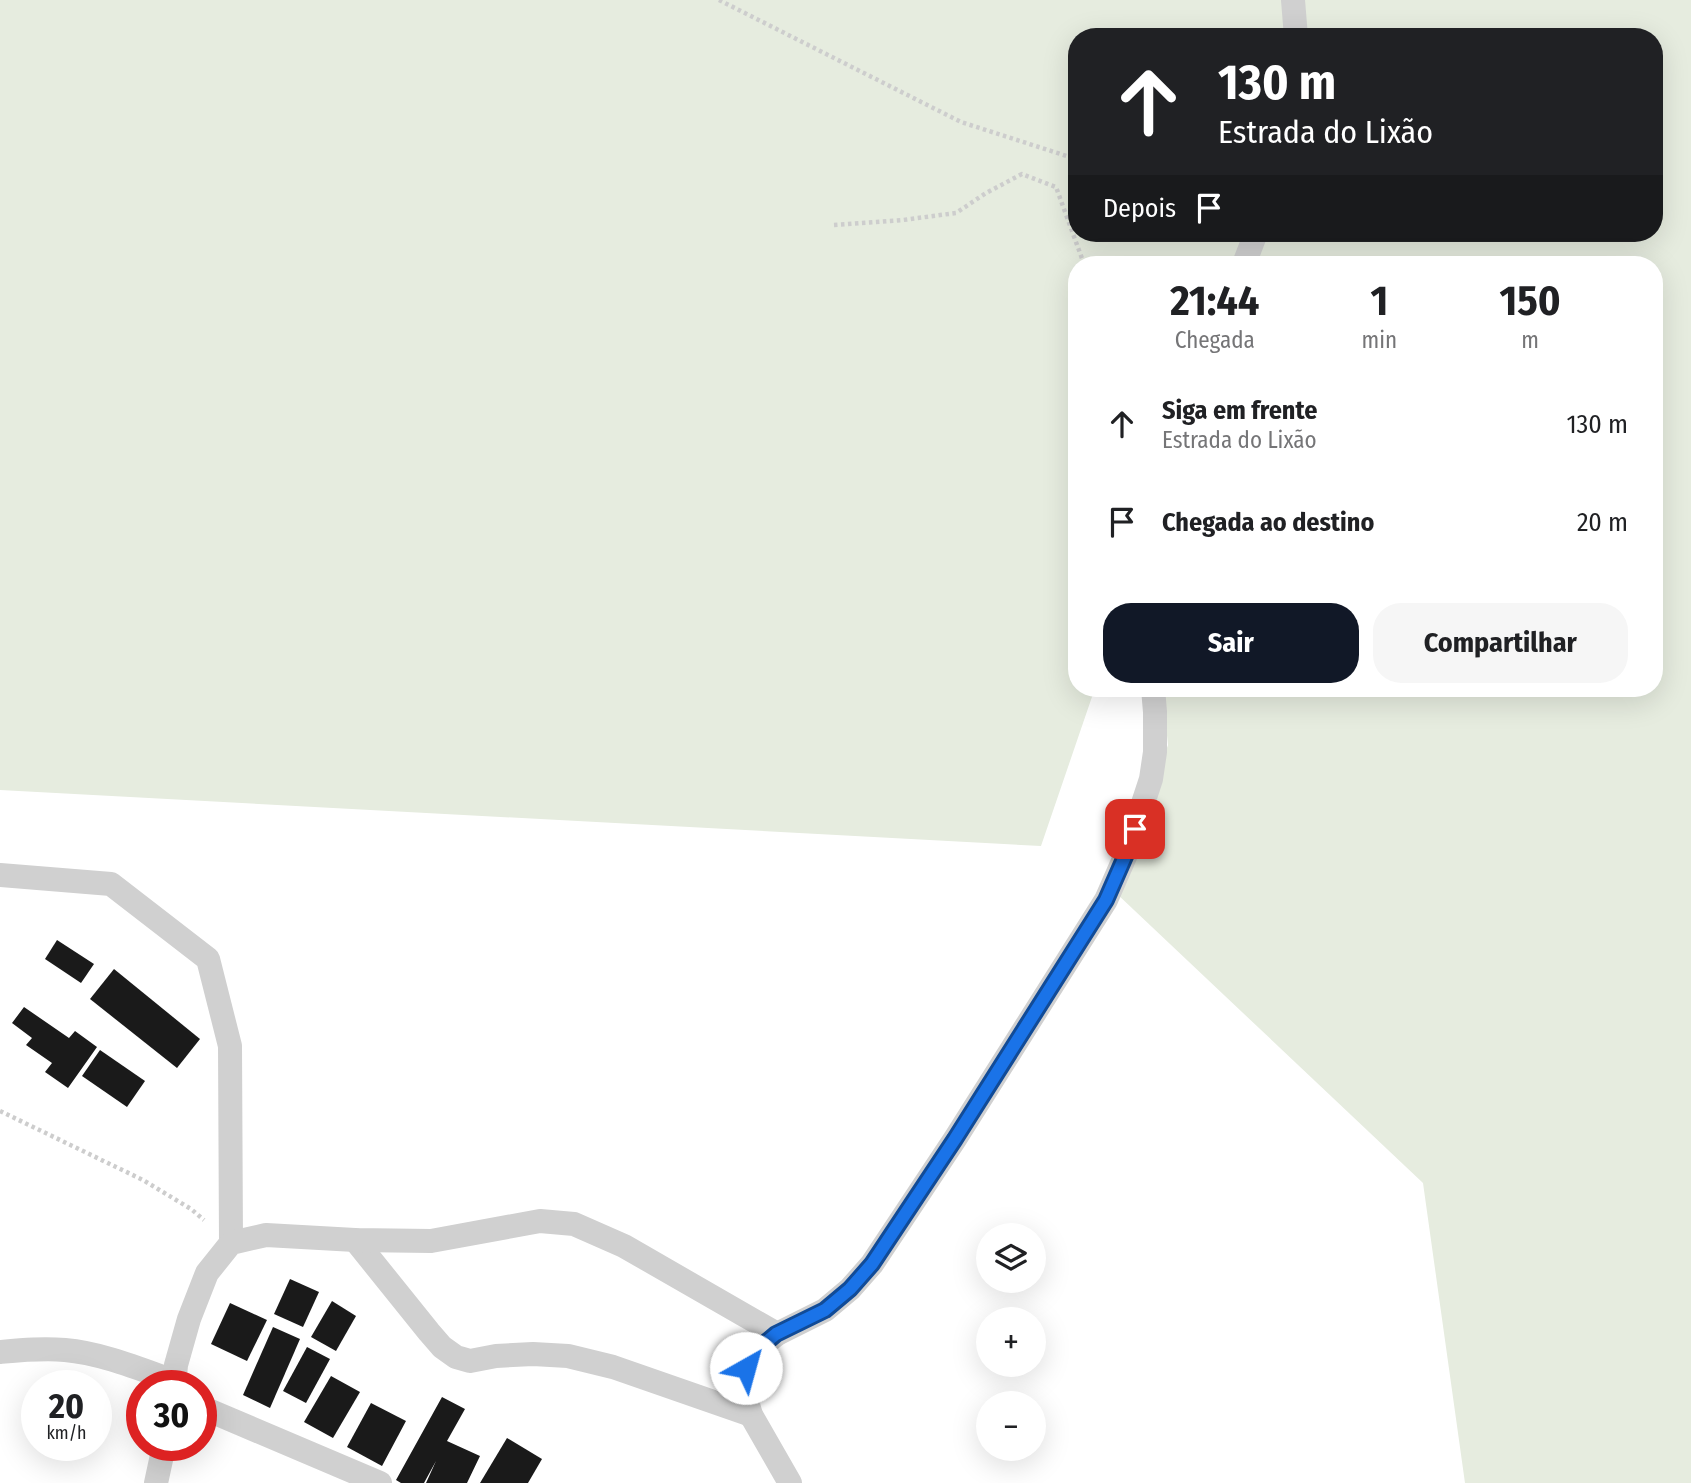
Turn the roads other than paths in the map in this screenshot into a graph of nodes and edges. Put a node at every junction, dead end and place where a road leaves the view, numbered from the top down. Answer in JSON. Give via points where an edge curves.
{"nodes":[{"id":1,"x":1293,"y":0,"type":"edge"},
{"id":2,"x":1295,"y":28,"type":"edge"},
{"id":3,"x":1154,"y":697,"type":"edge"},
{"id":4,"x":0,"y":875,"type":"edge"},
{"id":5,"x":355,"y":1240,"type":"junction"},
{"id":6,"x":231,"y":1243,"type":"junction"},
{"id":7,"x":776,"y":1334,"type":"junction"},
{"id":8,"x":0,"y":1352,"type":"edge"},
{"id":9,"x":139,"y":1370,"type":"edge"},
{"id":10,"x":175,"y":1370,"type":"edge"},
{"id":11,"x":217,"y":1414,"type":"edge"},
{"id":12,"x":751,"y":1415,"type":"junction"},
{"id":13,"x":161,"y":1461,"type":"edge"},
{"id":14,"x":156,"y":1483,"type":"edge"},
{"id":15,"x":380,"y":1483,"type":"edge"},
{"id":16,"x":790,"y":1483,"type":"edge"}],
"edges":[{"from":1,"to":2,"type":"street"},
{"from":3,"to":7,"type":"street","via":[[1151,779],[1106,900],[872,1264],[825,1310]]},
{"from":4,"to":6,"type":"street","via":[[111,884],[208,959],[230,1046]]},
{"from":5,"to":6,"type":"street","via":[[266,1235]]},
{"from":5,"to":7,"type":"street","via":[[431,1241],[540,1221],[575,1224],[624,1246]]},
{"from":5,"to":12,"type":"street","via":[[429,1332],[456,1357],[470,1361],[533,1354],[568,1356]]},
{"from":6,"to":10,"type":"street","via":[[207,1273]]},
{"from":7,"to":12,"type":"street","via":[[758,1349],[746,1368],[743,1387]]},
{"from":8,"to":9,"type":"street","via":[[67,1350]]},
{"from":11,"to":15,"type":"street"},
{"from":12,"to":16,"type":"street"},
{"from":13,"to":14,"type":"street"}]}
